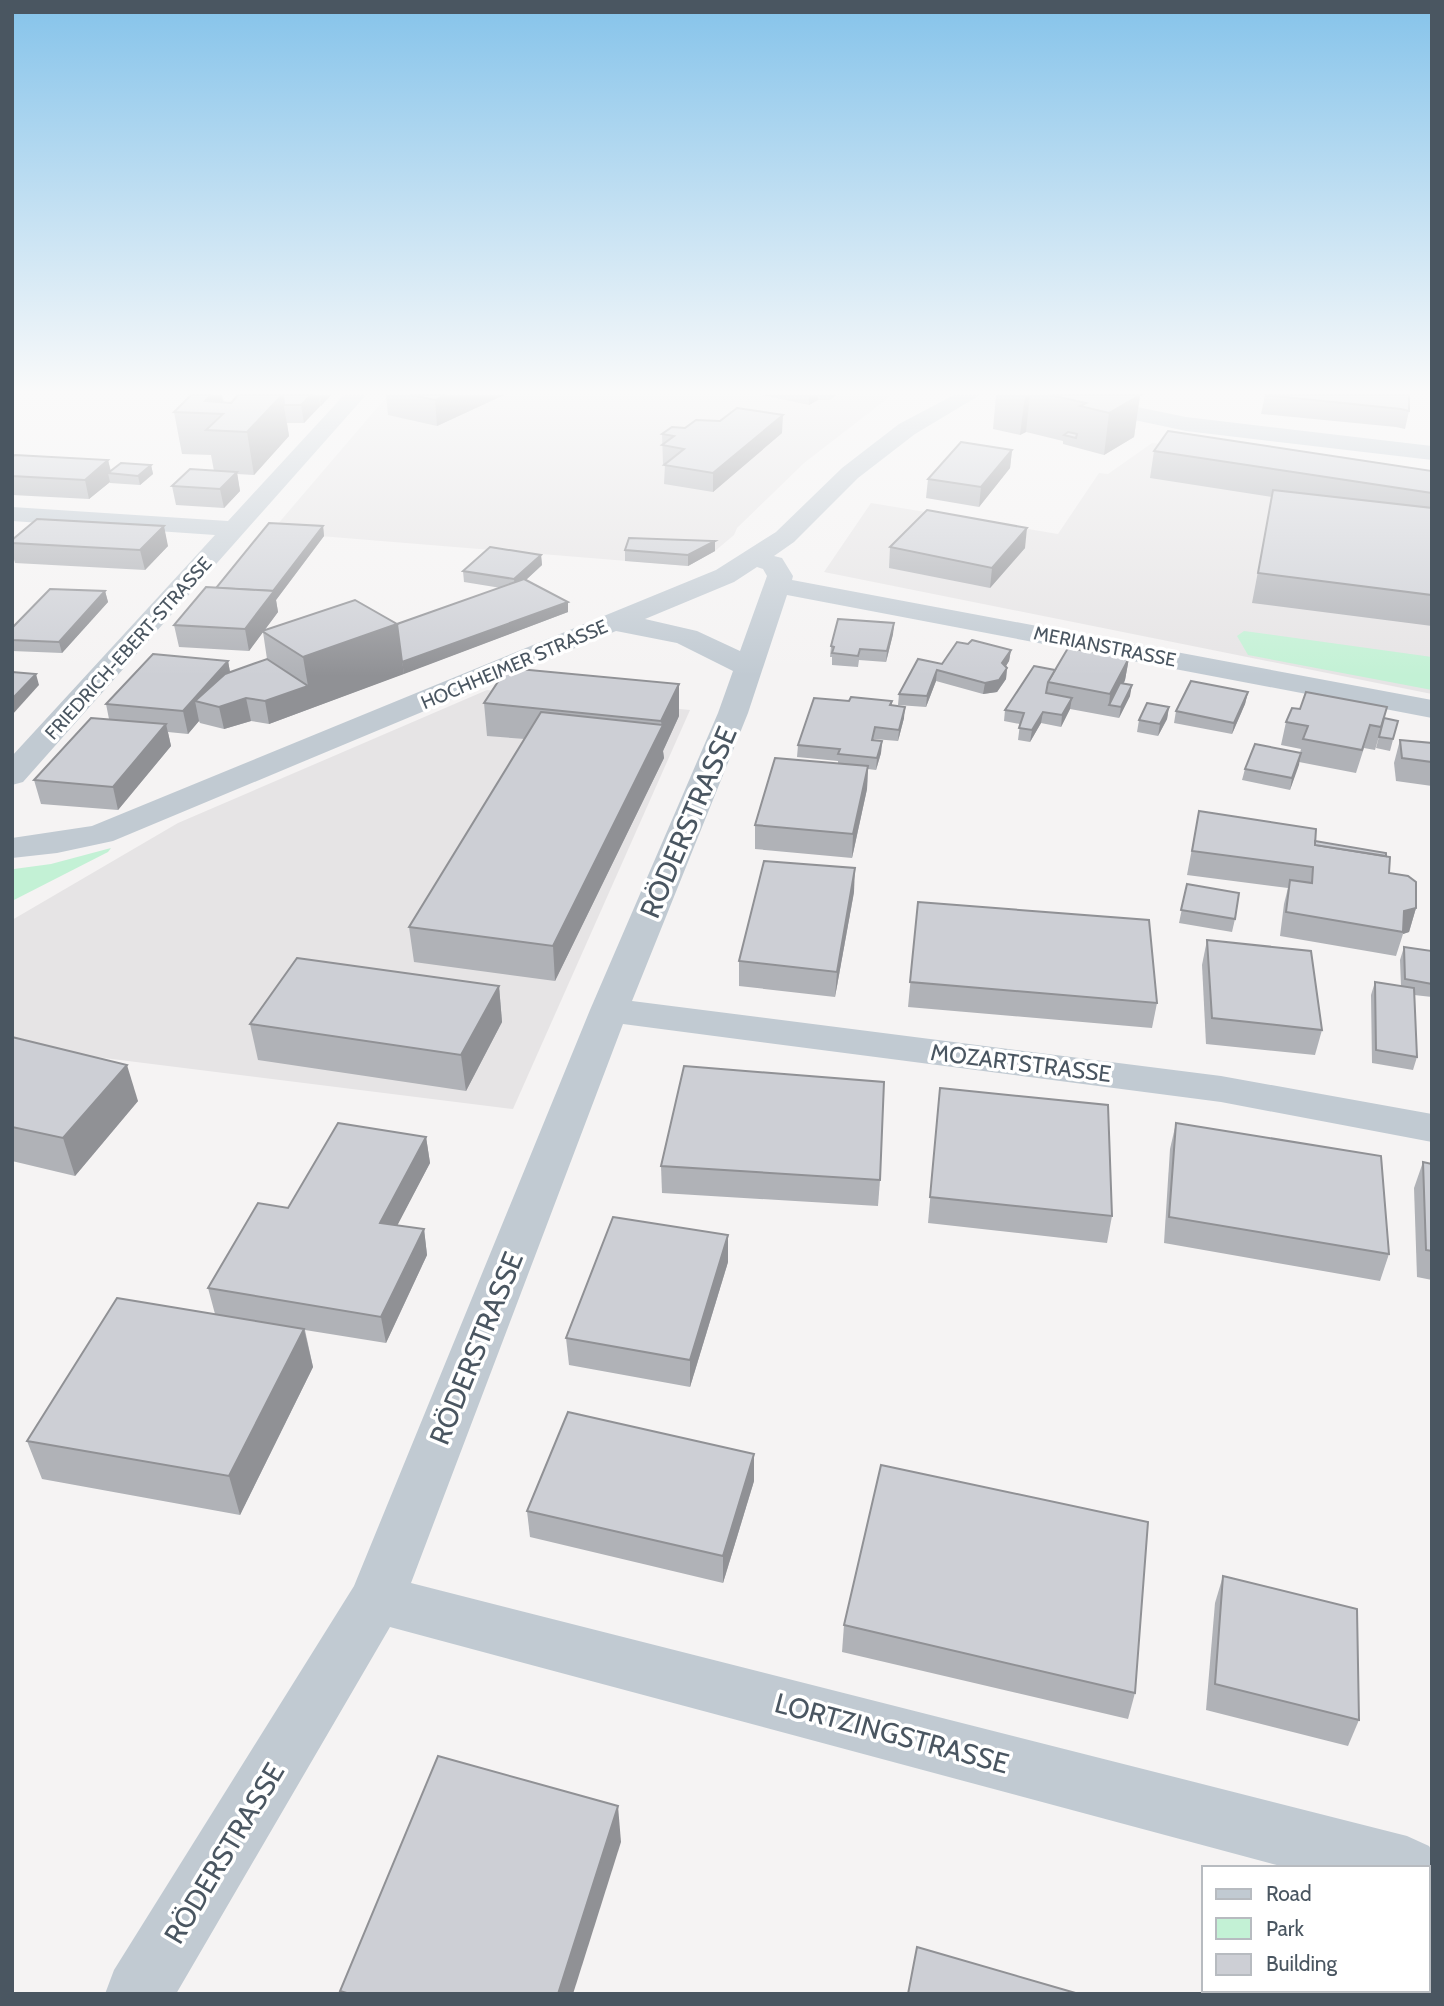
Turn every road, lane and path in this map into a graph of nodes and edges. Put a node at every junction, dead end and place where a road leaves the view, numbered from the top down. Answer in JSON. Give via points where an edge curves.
{"nodes":[{"id":1,"x":271,"y":489,"type":"edge"},
{"id":2,"x":835,"y":489,"type":"edge"},
{"id":3,"x":12,"y":514,"type":"edge"},
{"id":4,"x":234,"y":529,"type":"junction"},
{"id":5,"x":767,"y":571,"type":"junction"},
{"id":6,"x":613,"y":623,"type":"junction"},
{"id":7,"x":750,"y":670,"type":"junction"},
{"id":8,"x":1432,"y":709,"type":"edge"},
{"id":9,"x":16,"y":767,"type":"edge"},
{"id":10,"x":12,"y":848,"type":"edge"},
{"id":11,"x":609,"y":1010,"type":"junction"},
{"id":12,"x":1432,"y":1128,"type":"edge"},
{"id":13,"x":377,"y":1599,"type":"junction"},
{"id":14,"x":1399,"y":1866,"type":"edge"},
{"id":15,"x":138,"y":1994,"type":"edge"}],
"edges":[{"from":1,"to":4,"type":"street","name":"FRIEDRICH-EBERT-STRASSE"},
{"from":2,"to":5,"type":"street","name":"HOCHHEIMER STRASSE","via":[[785,537]]},
{"from":3,"to":4,"type":"street"},
{"from":4,"to":9,"type":"street","name":"FRIEDRICH-EBERT-STRASSE"},
{"from":5,"to":6,"type":"street","name":"HOCHHEIMER STRASSE","via":[[725,576]]},
{"from":5,"to":7,"type":"street","name":"RÖDERSTRASSE"},
{"from":5,"to":8,"type":"street","name":"MERIANSTRASSE"},
{"from":6,"to":7,"type":"street","via":[[688,635]]},
{"from":6,"to":10,"type":"street","name":"HOCHHEIMER STRASSE","via":[[102,834]]},
{"from":7,"to":11,"type":"street","name":"RÖDERSTRASSE"},
{"from":11,"to":12,"type":"street","name":"MOZARTSTRASSE","via":[[1221,1089]]},
{"from":11,"to":13,"type":"street","name":"RÖDERSTRASSE"},
{"from":13,"to":14,"type":"street","name":"LORTZINGSTRASSE"},
{"from":13,"to":15,"type":"street","name":"RÖDERSTRASSE"}]}
